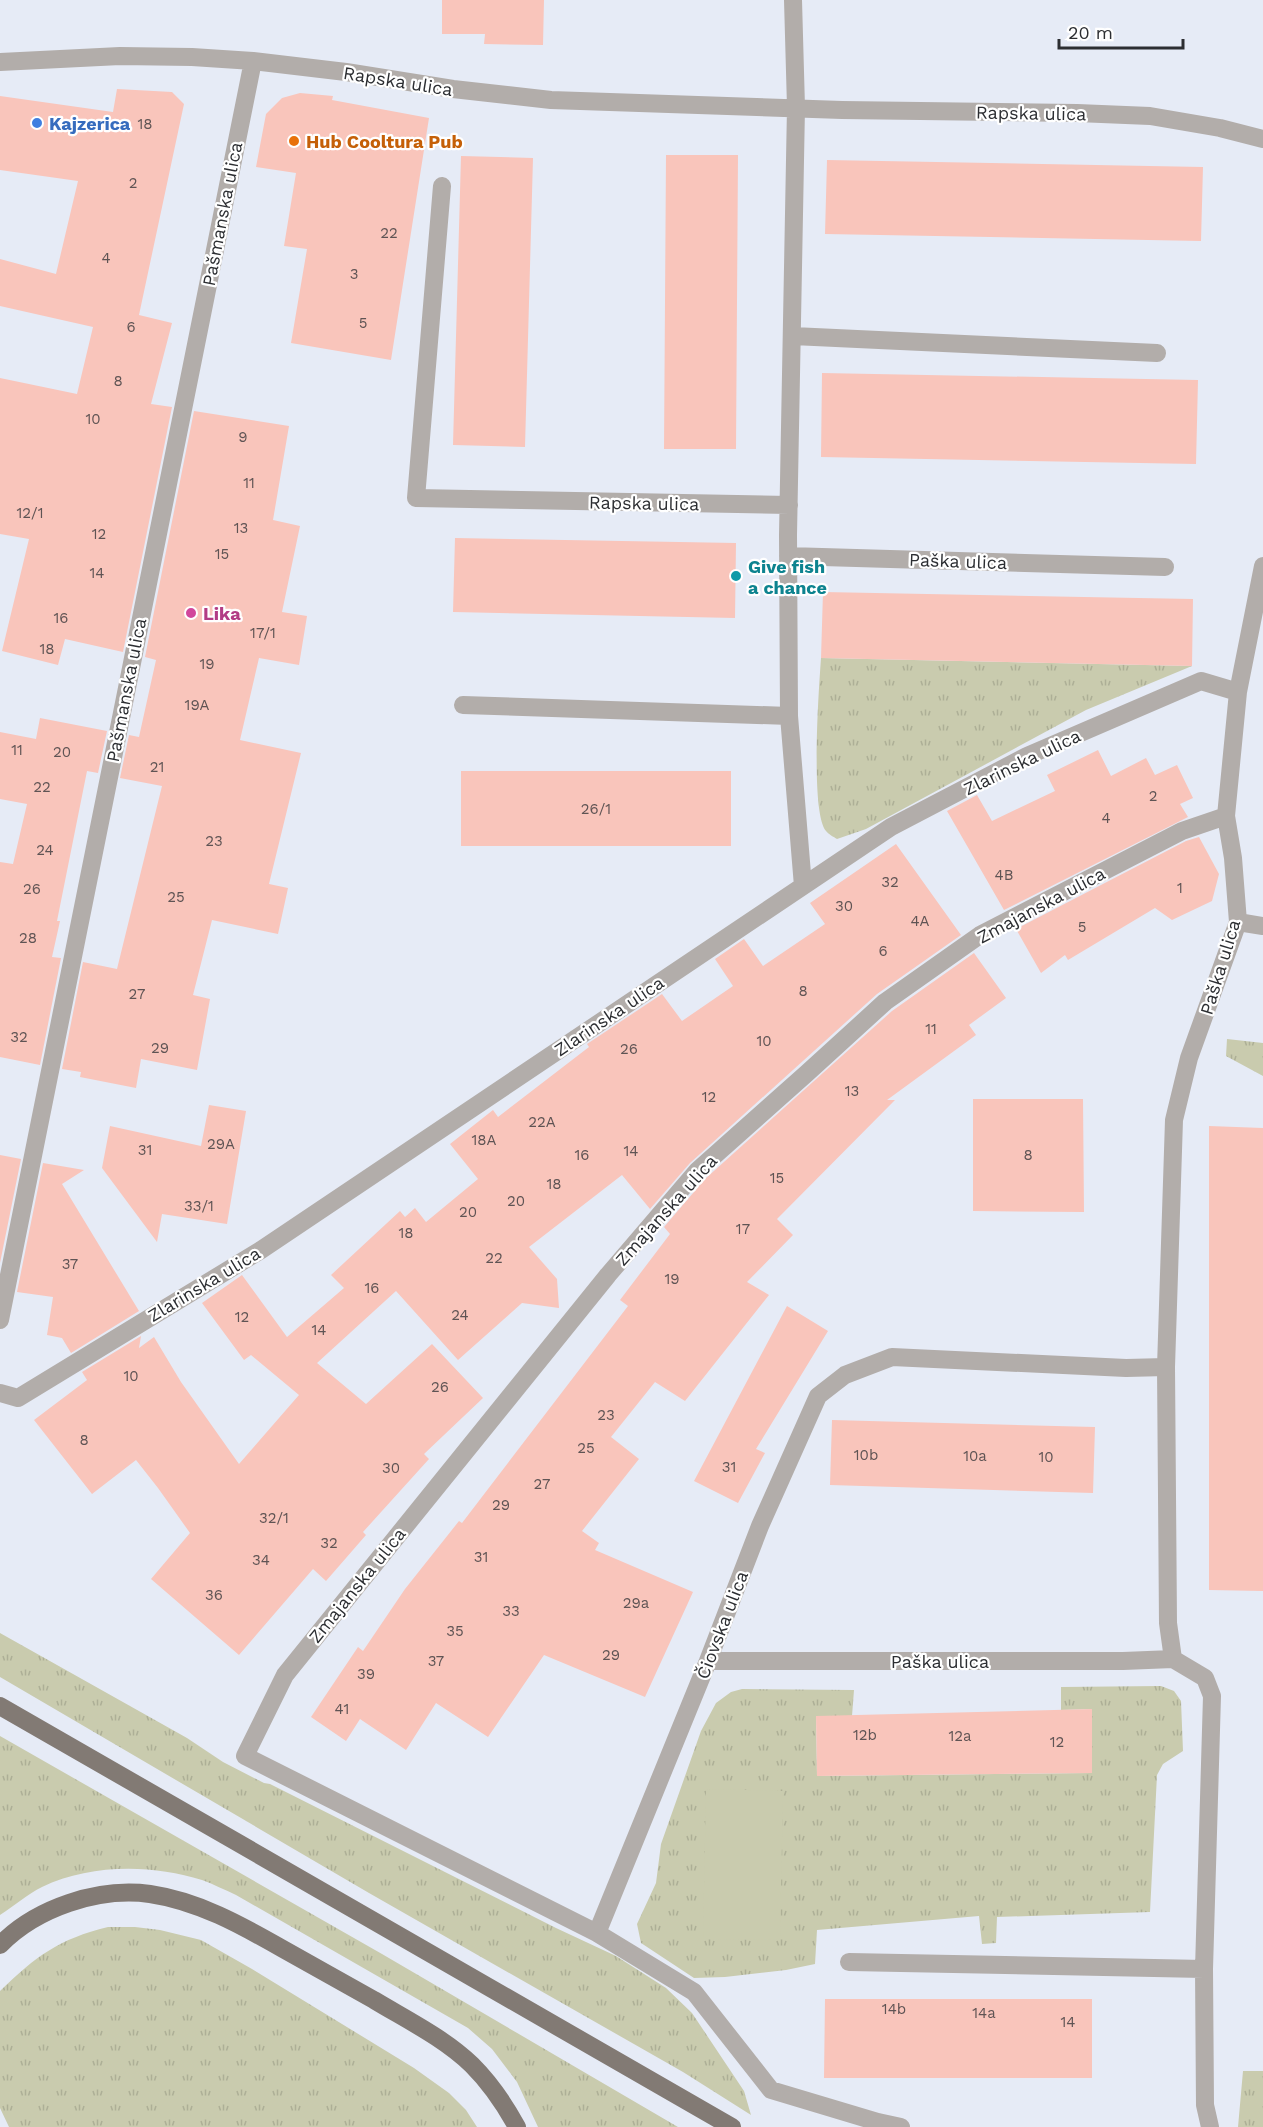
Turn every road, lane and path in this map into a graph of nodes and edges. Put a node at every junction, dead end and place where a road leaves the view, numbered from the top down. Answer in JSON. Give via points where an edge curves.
{"nodes":[{"id":1,"x":793,"y":0,"type":"edge"},
{"id":2,"x":253,"y":61,"type":"junction"},
{"id":3,"x":0,"y":62,"type":"edge"},
{"id":4,"x":796,"y":107,"type":"junction"},
{"id":5,"x":1263,"y":139,"type":"edge"},
{"id":6,"x":442,"y":186,"type":"dead end"},
{"id":7,"x":793,"y":336,"type":"junction"},
{"id":8,"x":1157,"y":353,"type":"dead end"},
{"id":9,"x":789,"y":505,"type":"junction"},
{"id":10,"x":788,"y":556,"type":"junction"},
{"id":11,"x":1263,"y":566,"type":"edge"},
{"id":12,"x":1165,"y":567,"type":"dead end"},
{"id":13,"x":1238,"y":692,"type":"junction"},
{"id":14,"x":463,"y":705,"type":"dead end"},
{"id":15,"x":789,"y":716,"type":"junction"},
{"id":16,"x":1226,"y":816,"type":"junction"},
{"id":17,"x":803,"y":886,"type":"junction"},
{"id":18,"x":1238,"y":922,"type":"junction"},
{"id":19,"x":1263,"y":926,"type":"edge"},
{"id":20,"x":0,"y":1320,"type":"edge"},
{"id":21,"x":1166,"y":1367,"type":"junction"},
{"id":22,"x":0,"y":1394,"type":"edge"},
{"id":23,"x":1173,"y":1659,"type":"junction"},
{"id":24,"x":708,"y":1661,"type":"junction"},
{"id":25,"x":0,"y":1706,"type":"edge"},
{"id":26,"x":597,"y":1933,"type":"junction"},
{"id":27,"x":0,"y":1945,"type":"edge"},
{"id":28,"x":849,"y":1962,"type":"dead end"},
{"id":29,"x":1204,"y":1969,"type":"junction"},
{"id":30,"x":518,"y":2127,"type":"edge"},
{"id":31,"x":732,"y":2127,"type":"edge"},
{"id":32,"x":901,"y":2127,"type":"edge"},
{"id":33,"x":1210,"y":2127,"type":"edge"}],
"edges":[{"from":1,"to":4,"type":"street"},
{"from":2,"to":3,"type":"street","name":"Rapska ulica","via":[[120,56]]},
{"from":2,"to":4,"type":"street","name":"Rapska ulica","via":[[551,100]]},
{"from":2,"to":20,"type":"street","name":"Pašmanska ulica"},
{"from":4,"to":5,"type":"street","name":"Rapska ulica","via":[[1150,116]]},
{"from":4,"to":7,"type":"street"},
{"from":6,"to":9,"type":"street","name":"Rapska ulica","via":[[416,498]]},
{"from":7,"to":8,"type":"street"},
{"from":7,"to":9,"type":"street"},
{"from":9,"to":10,"type":"street"},
{"from":10,"to":12,"type":"street","name":"Paška ulica"},
{"from":10,"to":15,"type":"street"},
{"from":11,"to":13,"type":"street","name":"Paška ulica"},
{"from":13,"to":16,"type":"street","name":"Paška ulica"},
{"from":13,"to":17,"type":"street","name":"Zlarinska ulica","via":[[1201,681],[1027,756],[891,827]]},
{"from":14,"to":15,"type":"street"},
{"from":15,"to":17,"type":"street"},
{"from":16,"to":18,"type":"street","name":"Paška ulica"},
{"from":16,"to":26,"type":"street","name":"Zmajanska ulica","via":[[1182,831],[980,936],[885,1002],[697,1171],[608,1275],[285,1675],[244,1756]]},
{"from":17,"to":22,"type":"street","name":"Zlarinska ulica","via":[[261,1250],[18,1398]]},
{"from":18,"to":19,"type":"street"},
{"from":18,"to":21,"type":"street","name":"Paška ulica","via":[[1189,1058],[1174,1120]]},
{"from":21,"to":23,"type":"street","name":"Paška ulica","via":[[1168,1623]]},
{"from":21,"to":24,"type":"street","name":"Čiovska ulica","via":[[892,1358],[845,1375],[818,1396],[760,1526]]},
{"from":23,"to":24,"type":"street","name":"Paška ulica"},
{"from":23,"to":29,"type":"street","via":[[1205,1678],[1212,1696]]},
{"from":24,"to":26,"type":"street","name":"Čiovska ulica"},
{"from":25,"to":31,"type":"main road"},
{"from":26,"to":32,"type":"street","via":[[694,1992],[771,2090]]},
{"from":27,"to":30,"type":"main road","via":[[13,1932],[51,1910],[80,1900],[116,1893],[180,1899],[261,1936],[445,2044],[472,2065]]},
{"from":28,"to":29,"type":"street"},
{"from":29,"to":33,"type":"street","via":[[1205,2105]]}]}
